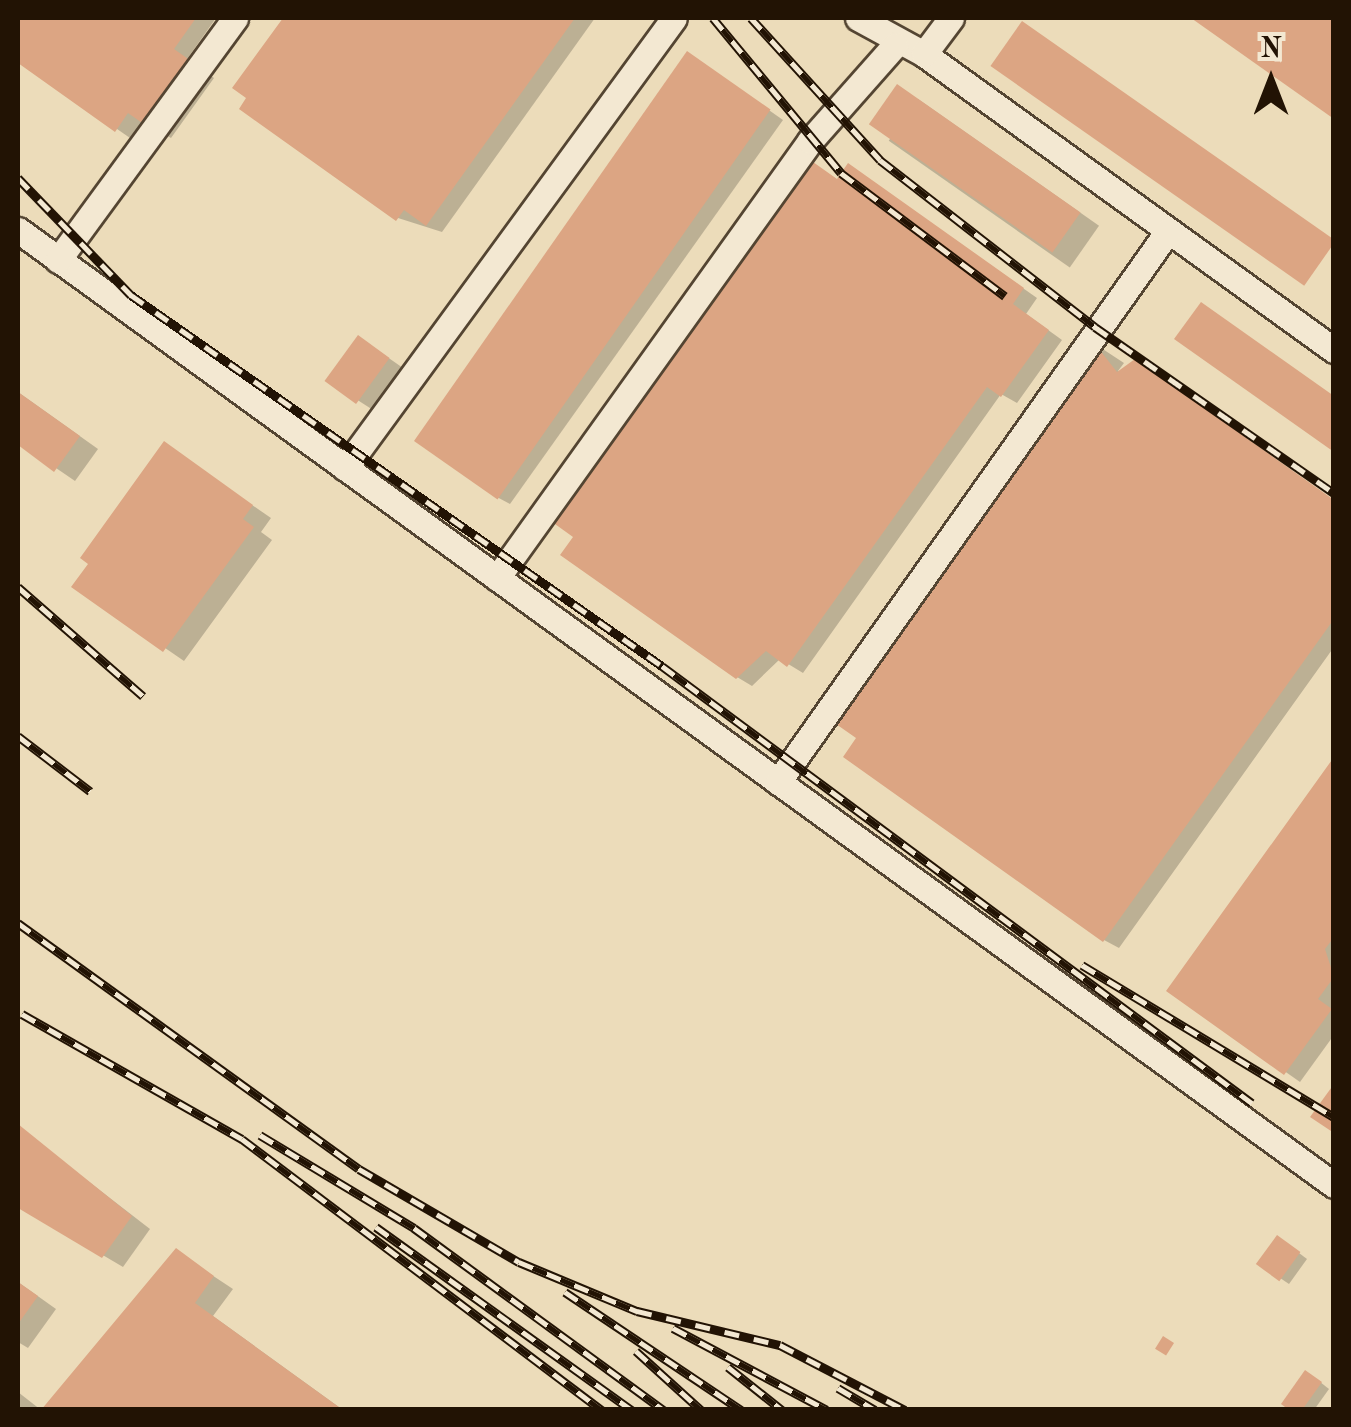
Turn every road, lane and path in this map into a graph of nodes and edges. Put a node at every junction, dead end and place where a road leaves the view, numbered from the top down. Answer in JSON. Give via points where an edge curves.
{"nodes":[{"id":1,"x":234,"y":18,"type":"edge"},
{"id":2,"x":674,"y":18,"type":"edge"},
{"id":3,"x":858,"y":18,"type":"edge"},
{"id":4,"x":951,"y":18,"type":"edge"},
{"id":5,"x":896,"y":44,"type":"junction"},
{"id":6,"x":924,"y":54,"type":"junction"},
{"id":7,"x":18,"y":230,"type":"edge"},
{"id":8,"x":1168,"y":231,"type":"junction"},
{"id":9,"x":58,"y":260,"type":"junction"},
{"id":10,"x":1334,"y":350,"type":"edge"},
{"id":11,"x":345,"y":468,"type":"junction"},
{"id":12,"x":496,"y":578,"type":"junction"},
{"id":13,"x":778,"y":782,"type":"junction"},
{"id":14,"x":1334,"y":1185,"type":"edge"}],
"edges":[{"from":1,"to":9,"type":"lane"},
{"from":2,"to":11,"type":"lane"},
{"from":3,"to":5,"type":"lane"},
{"from":4,"to":6,"type":"lane"},
{"from":5,"to":6,"type":"lane"},
{"from":5,"to":12,"type":"lane","via":[[810,141]]},
{"from":6,"to":8,"type":"lane"},
{"from":7,"to":9,"type":"lane"},
{"from":8,"to":10,"type":"lane"},
{"from":8,"to":13,"type":"lane"},
{"from":9,"to":11,"type":"lane"},
{"from":11,"to":12,"type":"lane"},
{"from":12,"to":13,"type":"lane"},
{"from":13,"to":14,"type":"lane"}]}
